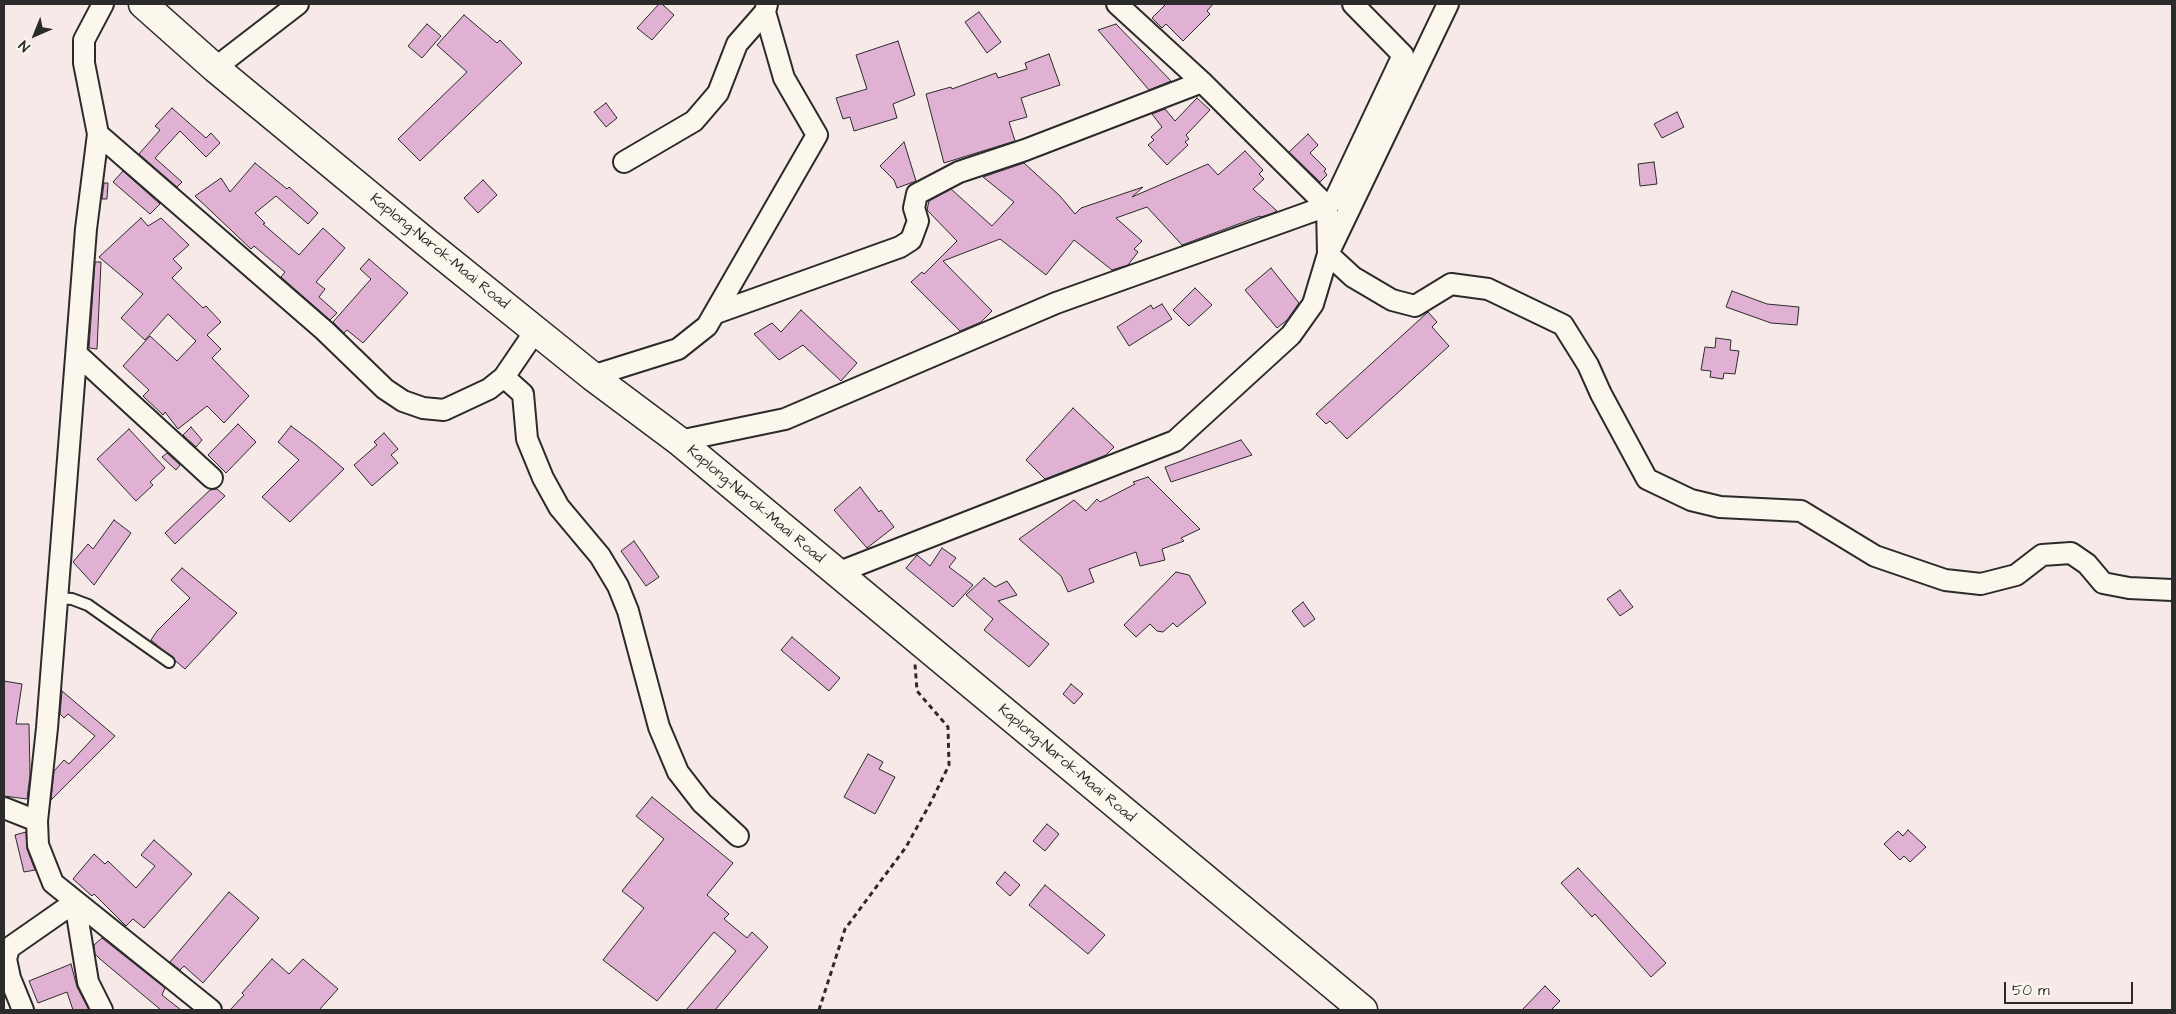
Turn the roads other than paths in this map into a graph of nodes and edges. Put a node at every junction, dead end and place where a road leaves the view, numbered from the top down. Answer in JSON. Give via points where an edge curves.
{"nodes":[{"id":1,"x":103,"y":4,"type":"edge"},
{"id":2,"x":143,"y":4,"type":"edge"},
{"id":3,"x":298,"y":4,"type":"edge"},
{"id":4,"x":1117,"y":4,"type":"edge"},
{"id":5,"x":1353,"y":4,"type":"edge"},
{"id":6,"x":1448,"y":4,"type":"edge"},
{"id":7,"x":766,"y":8,"type":"edge"},
{"id":8,"x":215,"y":68,"type":"junction"},
{"id":9,"x":1202,"y":82,"type":"junction"},
{"id":10,"x":98,"y":134,"type":"junction"},
{"id":11,"x":624,"y":162,"type":"dead end"},
{"id":12,"x":1327,"y":206,"type":"junction"},
{"id":13,"x":1328,"y":254,"type":"junction"},
{"id":14,"x":716,"y":313,"type":"junction"},
{"id":15,"x":536,"y":330,"type":"junction"},
{"id":16,"x":78,"y":355,"type":"junction"},
{"id":17,"x":592,"y":376,"type":"junction"},
{"id":18,"x":504,"y":377,"type":"junction"},
{"id":19,"x":680,"y":441,"type":"junction"},
{"id":20,"x":212,"y":478,"type":"dead end"},
{"id":21,"x":837,"y":573,"type":"junction"},
{"id":22,"x":2172,"y":590,"type":"edge"},
{"id":23,"x":56,"y":598,"type":"junction"},
{"id":24,"x":169,"y":662,"type":"dead end"},
{"id":25,"x":4,"y":808,"type":"edge"},
{"id":26,"x":37,"y":821,"type":"junction"},
{"id":27,"x":738,"y":836,"type":"dead end"},
{"id":28,"x":75,"y":902,"type":"junction"},
{"id":29,"x":23,"y":1010,"type":"edge"},
{"id":30,"x":102,"y":1010,"type":"edge"},
{"id":31,"x":212,"y":1010,"type":"edge"},
{"id":32,"x":1363,"y":1010,"type":"edge"}],
"edges":[{"from":1,"to":10,"type":"street","via":[[84,40],[84,63]]},
{"from":2,"to":8,"type":"highway","name":"Kaplong-Narok-Maai Road"},
{"from":3,"to":8,"type":"street"},
{"from":4,"to":9,"type":"street"},
{"from":5,"to":12,"type":"street","via":[[1403,54],[1335,199]]},
{"from":6,"to":13,"type":"street"},
{"from":7,"to":11,"type":"street","via":[[737,44],[718,93],[694,121]]},
{"from":7,"to":14,"type":"street","via":[[784,78],[817,134]]},
{"from":8,"to":15,"type":"highway","name":"Kaplong-Narok-Maai Road"},
{"from":9,"to":12,"type":"street"},
{"from":9,"to":14,"type":"street","via":[[959,172],[918,194],[914,208],[918,221],[911,240],[900,247]]},
{"from":10,"to":16,"type":"street","via":[[86,229]]},
{"from":10,"to":18,"type":"street","via":[[326,331],[385,389],[403,401],[423,408],[444,410],[489,389]]},
{"from":12,"to":13,"type":"street"},
{"from":12,"to":19,"type":"street","via":[[1056,303],[785,419]]},
{"from":13,"to":21,"type":"street","via":[[1313,304],[1291,336],[1176,442]]},
{"from":13,"to":22,"type":"street","via":[[1353,277],[1392,300],[1415,306],[1451,284],[1488,289],[1563,325],[1648,478],[1692,500],[1720,507],[1801,510],[1875,556],[1945,580],[1981,584],[2016,575],[2042,555],[2071,553],[2087,564],[2103,583]]},
{"from":14,"to":17,"type":"street","via":[[707,326],[678,349]]},
{"from":15,"to":17,"type":"highway","name":"Kaplong-Narok-Maai Road"},
{"from":15,"to":18,"type":"street"},
{"from":16,"to":20,"type":"street"},
{"from":16,"to":23,"type":"street"},
{"from":17,"to":19,"type":"highway","name":"Kaplong-Narok-Maai Road"},
{"from":18,"to":27,"type":"street","via":[[523,394],[528,439],[547,485],[560,507],[600,556],[618,586],[660,727],[678,772],[702,803]]},
{"from":19,"to":21,"type":"highway","name":"Kaplong-Narok-Maai Road"},
{"from":21,"to":32,"type":"highway","name":"Kaplong-Narok-Maai Road"},
{"from":23,"to":24,"type":"lane","via":[[88,605]]},
{"from":23,"to":26,"type":"street"},
{"from":25,"to":26,"type":"street"},
{"from":26,"to":28,"type":"street","via":[[38,845],[53,883]]},
{"from":28,"to":29,"type":"street","via":[[9,948],[6,959],[10,978]]},
{"from":28,"to":30,"type":"street","via":[[88,982]]},
{"from":28,"to":31,"type":"street"}]}
